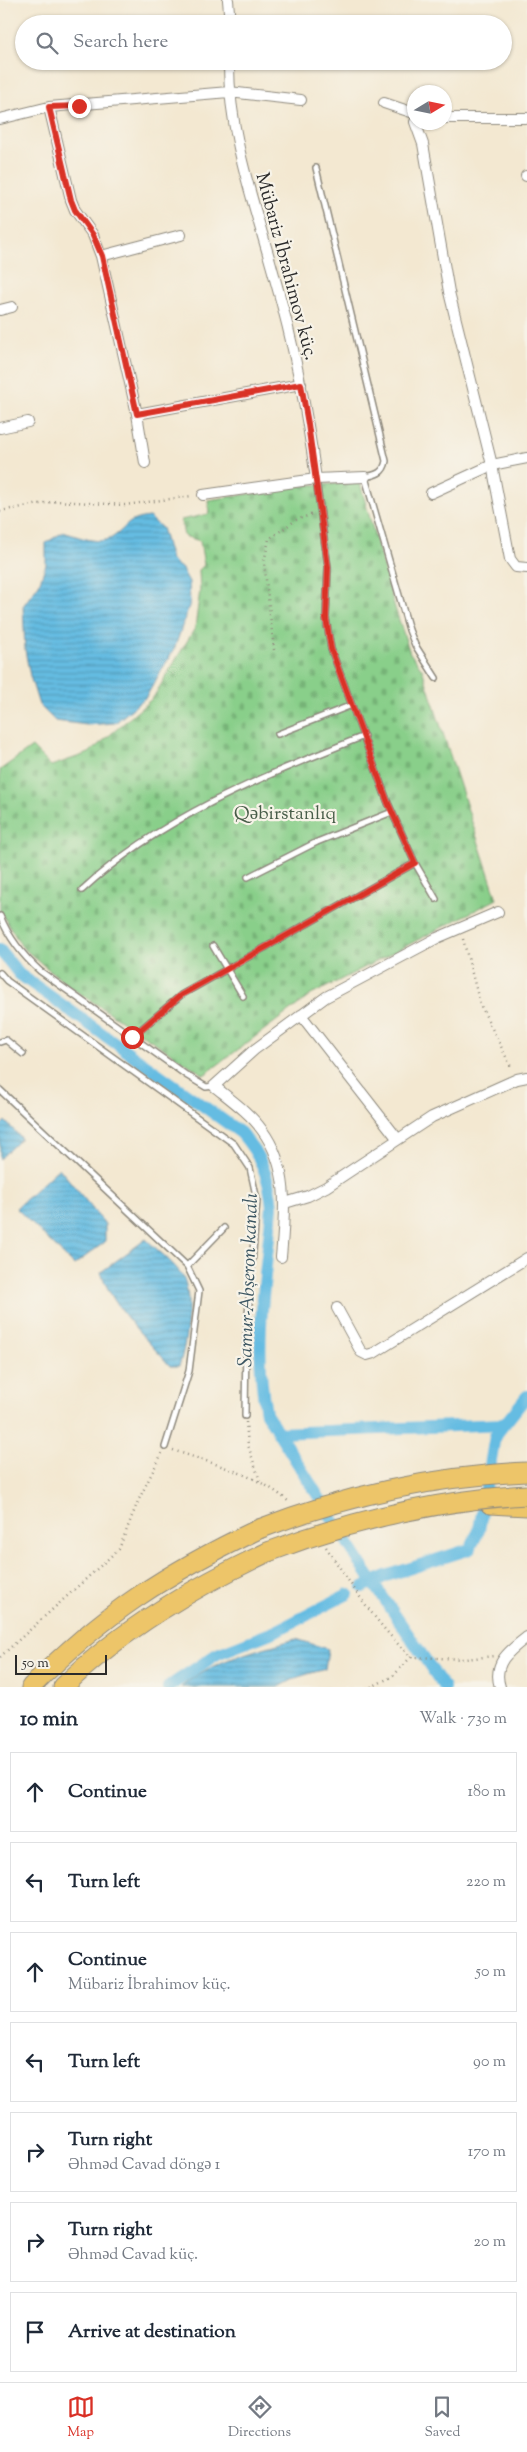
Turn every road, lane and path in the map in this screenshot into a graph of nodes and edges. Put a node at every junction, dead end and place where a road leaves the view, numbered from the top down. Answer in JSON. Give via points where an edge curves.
{"nodes":[{"id":1,"x":228,"y":0,"type":"edge"},
{"id":2,"x":229,"y":15,"type":"edge"},
{"id":3,"x":229,"y":70,"type":"edge"},
{"id":4,"x":229,"y":92,"type":"junction"},
{"id":5,"x":300,"y":100,"type":"dead end"},
{"id":6,"x":384,"y":103,"type":"dead end"},
{"id":7,"x":49,"y":107,"type":"junction"},
{"id":8,"x":407,"y":114,"type":"edge"},
{"id":9,"x":452,"y":118,"type":"edge"},
{"id":10,"x":527,"y":118,"type":"edge"},
{"id":11,"x":0,"y":119,"type":"edge"},
{"id":12,"x":418,"y":130,"type":"edge"},
{"id":13,"x":316,"y":168,"type":"dead end"},
{"id":14,"x":181,"y":234,"type":"dead end"},
{"id":15,"x":102,"y":256,"type":"junction"},
{"id":16,"x":12,"y":307,"type":"dead end"},
{"id":17,"x":0,"y":310,"type":"edge"},
{"id":18,"x":301,"y":384,"type":"junction"},
{"id":19,"x":137,"y":414,"type":"junction"},
{"id":20,"x":28,"y":422,"type":"dead end"},
{"id":21,"x":0,"y":428,"type":"edge"},
{"id":22,"x":527,"y":458,"type":"edge"},
{"id":23,"x":145,"y":463,"type":"dead end"},
{"id":24,"x":492,"y":465,"type":"junction"},
{"id":25,"x":365,"y":477,"type":"junction"},
{"id":26,"x":316,"y":479,"type":"junction"},
{"id":27,"x":431,"y":492,"type":"dead end"},
{"id":28,"x":203,"y":494,"type":"joint"},
{"id":29,"x":0,"y":511,"type":"edge"},
{"id":30,"x":319,"y":512,"type":"junction"},
{"id":31,"x":527,"y":568,"type":"edge"},
{"id":32,"x":274,"y":650,"type":"dead end"},
{"id":33,"x":436,"y":678,"type":"dead end"},
{"id":34,"x":352,"y":705,"type":"junction"},
{"id":35,"x":278,"y":734,"type":"dead end"},
{"id":36,"x":364,"y":736,"type":"junction"},
{"id":37,"x":392,"y":812,"type":"junction"},
{"id":38,"x":415,"y":863,"type":"junction"},
{"id":39,"x":248,"y":878,"type":"dead end"},
{"id":40,"x":82,"y":890,"type":"dead end"},
{"id":41,"x":436,"y":899,"type":"dead end"},
{"id":42,"x":498,"y":912,"type":"dead end"},
{"id":43,"x":0,"y":916,"type":"edge"},
{"id":44,"x":460,"y":928,"type":"junction"},
{"id":45,"x":214,"y":946,"type":"dead end"},
{"id":46,"x":228,"y":971,"type":"junction"},
{"id":47,"x":0,"y":973,"type":"edge"},
{"id":48,"x":243,"y":996,"type":"dead end"},
{"id":49,"x":301,"y":1015,"type":"junction"},
{"id":50,"x":132,"y":1037,"type":"junction"},
{"id":51,"x":0,"y":1042,"type":"edge"},
{"id":52,"x":23,"y":1054,"type":"dead end"},
{"id":53,"x":522,"y":1078,"type":"edge"},
{"id":54,"x":214,"y":1086,"type":"junction"},
{"id":55,"x":0,"y":1090,"type":"edge"},
{"id":56,"x":398,"y":1138,"type":"junction"},
{"id":57,"x":285,"y":1203,"type":"junction"},
{"id":58,"x":224,"y":1228,"type":"dead end"},
{"id":59,"x":281,"y":1257,"type":"dead end"},
{"id":60,"x":527,"y":1258,"type":"edge"},
{"id":61,"x":187,"y":1266,"type":"junction"},
{"id":62,"x":337,"y":1308,"type":"dead end"},
{"id":63,"x":245,"y":1416,"type":"joint"},
{"id":64,"x":165,"y":1447,"type":"junction"},
{"id":65,"x":527,"y":1472,"type":"edge"},
{"id":66,"x":260,"y":1481,"type":"junction"},
{"id":67,"x":527,"y":1495,"type":"edge"},
{"id":68,"x":446,"y":1503,"type":"junction"},
{"id":69,"x":291,"y":1504,"type":"dead end"},
{"id":70,"x":527,"y":1506,"type":"edge"},
{"id":71,"x":324,"y":1544,"type":"dead end"},
{"id":72,"x":527,"y":1637,"type":"edge"},
{"id":73,"x":504,"y":1655,"type":"junction"},
{"id":74,"x":0,"y":1657,"type":"edge"},
{"id":75,"x":411,"y":1657,"type":"junction"},
{"id":76,"x":30,"y":1687,"type":"edge"},
{"id":77,"x":63,"y":1687,"type":"edge"},
{"id":78,"x":371,"y":1687,"type":"edge"},
{"id":79,"x":500,"y":1687,"type":"edge"}],
"edges":[{"from":1,"to":2,"type":"street"},
{"from":3,"to":4,"type":"street","name":"Mübariz İbrahimov küç."},
{"from":4,"to":5,"type":"street"},
{"from":4,"to":7,"type":"street"},
{"from":4,"to":18,"type":"street","name":"Mübariz İbrahimov küç.","via":[[249,189],[291,336]]},
{"from":6,"to":8,"type":"street"},
{"from":7,"to":11,"type":"street"},
{"from":7,"to":15,"type":"street","via":[[71,200]]},
{"from":9,"to":10,"type":"street"},
{"from":12,"to":24,"type":"street","via":[[449,292]]},
{"from":13,"to":25,"type":"lane","via":[[386,461],[379,474]]},
{"from":14,"to":15,"type":"street"},
{"from":15,"to":19,"type":"street"},
{"from":16,"to":17,"type":"street"},
{"from":18,"to":19,"type":"street"},
{"from":18,"to":26,"type":"street","name":"Mübariz İbrahimov küç."},
{"from":19,"to":23,"type":"street"},
{"from":20,"to":21,"type":"street"},
{"from":22,"to":24,"type":"street"},
{"from":24,"to":27,"type":"street"},
{"from":24,"to":31,"type":"street","via":[[510,559],[516,567]]},
{"from":25,"to":26,"type":"street"},
{"from":25,"to":33,"type":"lane","via":[[409,630]]},
{"from":26,"to":28,"type":"street"},
{"from":26,"to":30,"type":"lane"},
{"from":28,"to":29,"type":"path","via":[[125,504],[57,501]]},
{"from":30,"to":32,"type":"path","via":[[296,520],[268,539],[264,562]]},
{"from":30,"to":34,"type":"lane","via":[[328,572],[326,618],[331,649]]},
{"from":34,"to":35,"type":"lane"},
{"from":34,"to":36,"type":"lane"},
{"from":36,"to":37,"type":"lane"},
{"from":36,"to":40,"type":"lane","via":[[251,782],[180,819],[118,858]]},
{"from":37,"to":38,"type":"lane"},
{"from":37,"to":39,"type":"lane","via":[[317,842]]},
{"from":38,"to":41,"type":"lane"},
{"from":38,"to":46,"type":"lane"},
{"from":42,"to":44,"type":"street"},
{"from":43,"to":50,"type":"lane","via":[[11,939],[40,971]]},
{"from":44,"to":49,"type":"street","via":[[397,958],[326,997]]},
{"from":44,"to":53,"type":"path","via":[[480,1004]]},
{"from":45,"to":46,"type":"lane"},
{"from":46,"to":48,"type":"lane"},
{"from":46,"to":50,"type":"lane","via":[[181,995]]},
{"from":47,"to":63,"type":"lane","via":[[234,1144],[244,1156],[257,1200],[246,1341]]},
{"from":49,"to":54,"type":"street","via":[[254,1050]]},
{"from":49,"to":56,"type":"street"},
{"from":50,"to":54,"type":"lane","via":[[199,1084]]},
{"from":51,"to":52,"type":"lane","via":[[12,1043]]},
{"from":53,"to":56,"type":"street","via":[[460,1103]]},
{"from":54,"to":57,"type":"street","via":[[262,1129],[282,1170]]},
{"from":55,"to":61,"type":"lane"},
{"from":56,"to":57,"type":"street","via":[[326,1187]]},
{"from":57,"to":59,"type":"street"},
{"from":58,"to":61,"type":"lane"},
{"from":60,"to":62,"type":"street","via":[[367,1355],[361,1352]]},
{"from":61,"to":64,"type":"lane","via":[[199,1291],[198,1306],[189,1371]]},
{"from":63,"to":66,"type":"path","via":[[248,1445]]},
{"from":64,"to":66,"type":"path"},
{"from":64,"to":74,"type":"path","via":[[119,1549]]},
{"from":65,"to":76,"type":"highway","bridge":true,"via":[[379,1491],[312,1509],[259,1529],[199,1558],[128,1602],[62,1654]]},
{"from":66,"to":69,"type":"path"},
{"from":67,"to":68,"type":"highway","bridge":true},
{"from":68,"to":70,"type":"highway","bridge":true},
{"from":68,"to":77,"type":"highway","bridge":true,"via":[[358,1521],[268,1552],[210,1580],[164,1608],[115,1642]]},
{"from":71,"to":75,"type":"path","via":[[360,1597]]},
{"from":72,"to":73,"type":"street"},
{"from":73,"to":75,"type":"path","via":[[465,1659]]},
{"from":73,"to":79,"type":"street","via":[[498,1668]]},
{"from":75,"to":78,"type":"path","via":[[393,1676]]}]}
